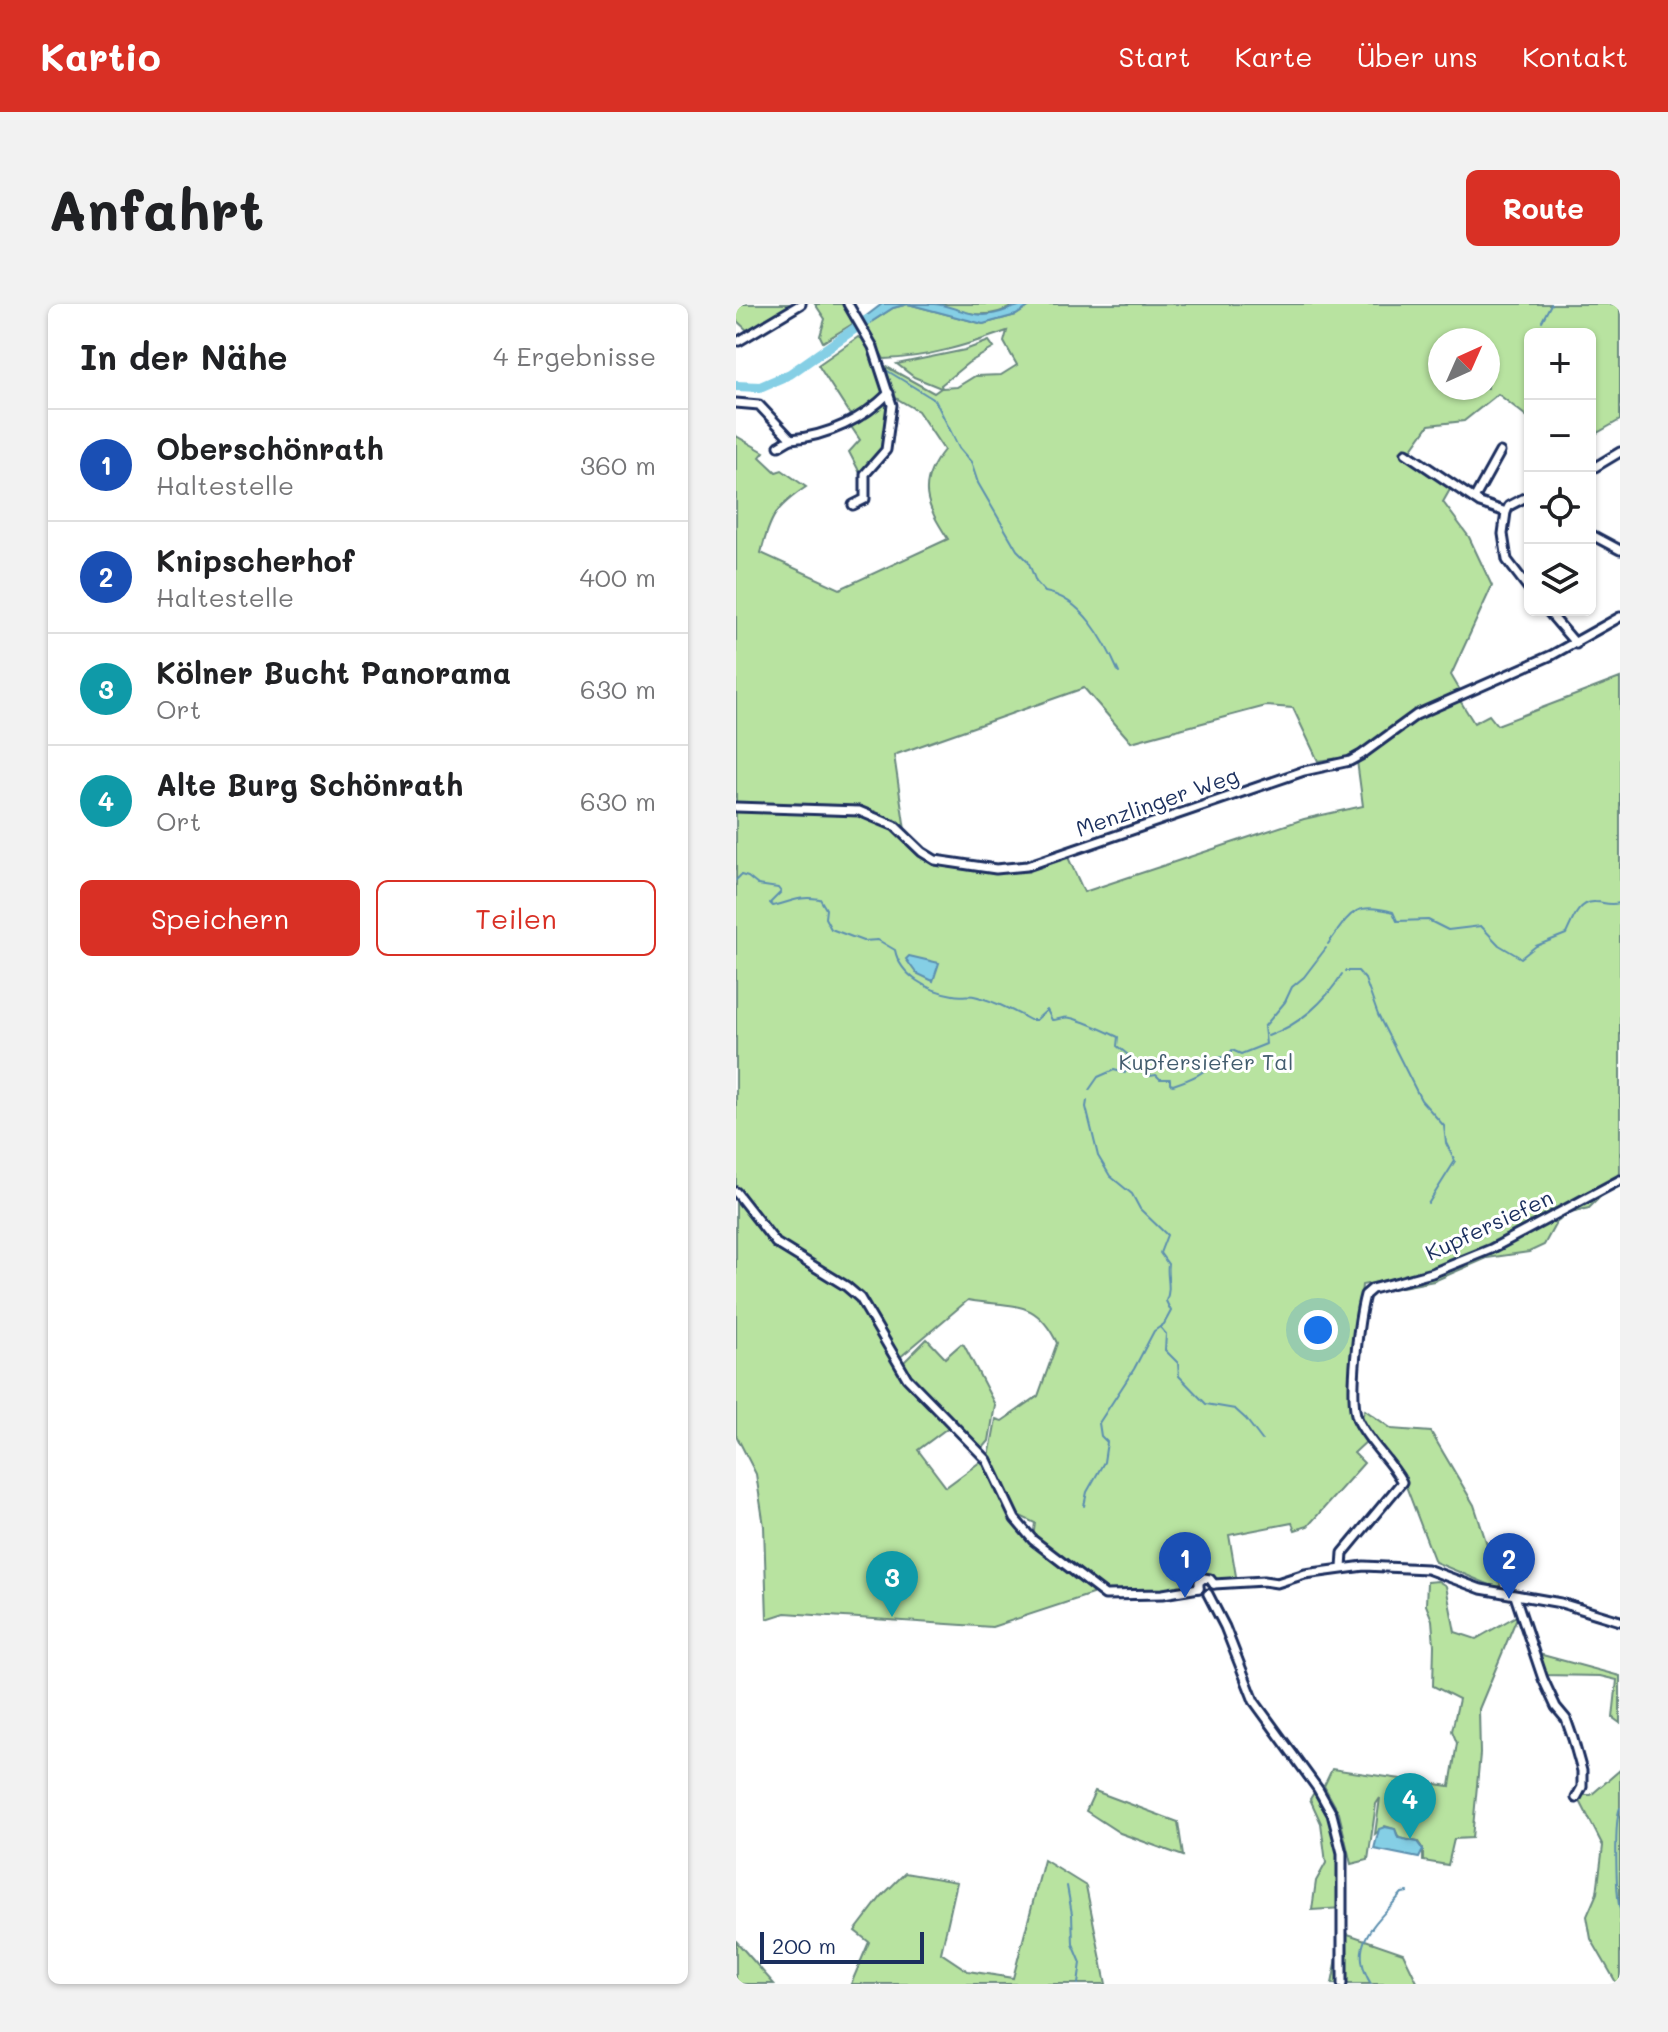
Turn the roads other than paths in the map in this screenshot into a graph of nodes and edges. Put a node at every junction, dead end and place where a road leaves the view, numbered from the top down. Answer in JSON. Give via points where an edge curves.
{"nodes":[{"id":1,"x":801,"y":304,"type":"edge"},
{"id":2,"x":848,"y":304,"type":"edge"},
{"id":3,"x":739,"y":341,"type":"dead end"},
{"id":4,"x":889,"y":393,"type":"junction"},
{"id":5,"x":736,"y":403,"type":"edge"},
{"id":6,"x":791,"y":439,"type":"junction"},
{"id":7,"x":779,"y":446,"type":"dead end"},
{"id":8,"x":1500,"y":452,"type":"dead end"},
{"id":9,"x":1620,"y":452,"type":"edge"},
{"id":10,"x":1406,"y":453,"type":"dead end"},
{"id":11,"x":1596,"y":466,"type":"edge"},
{"id":12,"x":1524,"y":498,"type":"edge"},
{"id":13,"x":1474,"y":499,"type":"junction"},
{"id":14,"x":853,"y":505,"type":"dead end"},
{"id":15,"x":1506,"y":512,"type":"junction"},
{"id":16,"x":1596,"y":537,"type":"edge"},
{"id":17,"x":1620,"y":550,"type":"edge"},
{"id":18,"x":1524,"y":582,"type":"edge"},
{"id":19,"x":1552,"y":616,"type":"edge"},
{"id":20,"x":1620,"y":617,"type":"edge"},
{"id":21,"x":1576,"y":644,"type":"junction"},
{"id":22,"x":736,"y":807,"type":"edge"},
{"id":23,"x":1620,"y":1180,"type":"edge"},
{"id":24,"x":736,"y":1192,"type":"edge"},
{"id":25,"x":1342,"y":1568,"type":"junction"},
{"id":26,"x":1214,"y":1584,"type":"junction"},
{"id":27,"x":1199,"y":1588,"type":"junction"},
{"id":28,"x":1208,"y":1594,"type":"junction"},
{"id":29,"x":1515,"y":1596,"type":"junction"},
{"id":30,"x":1620,"y":1621,"type":"edge"},
{"id":31,"x":1576,"y":1798,"type":"dead end"},
{"id":32,"x":1342,"y":1984,"type":"edge"}],
"edges":[{"from":1,"to":3,"type":"street"},
{"from":2,"to":4,"type":"street"},
{"from":4,"to":6,"type":"street","via":[[863,415]]},
{"from":4,"to":14,"type":"street","via":[[886,450],[865,474],[865,499]]},
{"from":5,"to":6,"type":"street","via":[[759,405]]},
{"from":6,"to":7,"type":"street"},
{"from":8,"to":13,"type":"street"},
{"from":9,"to":11,"type":"street"},
{"from":10,"to":13,"type":"street"},
{"from":12,"to":15,"type":"street"},
{"from":13,"to":15,"type":"street"},
{"from":15,"to":18,"type":"street","via":[[1507,560]]},
{"from":16,"to":17,"type":"street"},
{"from":19,"to":21,"type":"street"},
{"from":20,"to":21,"type":"street","name":"Menzlinger Weg"},
{"from":21,"to":22,"type":"street","name":"Menzlinger Weg","via":[[1416,715],[1350,761],[1304,771],[1027,866],[996,869],[935,860],[887,821],[847,808]]},
{"from":23,"to":25,"type":"street","name":"Kupfersiefen","via":[[1491,1249],[1368,1291],[1353,1405],[1402,1484],[1343,1553]]},
{"from":24,"to":27,"type":"street","via":[[776,1243],[860,1298],[907,1378],[987,1460],[1015,1519],[1033,1540],[1105,1595]]},
{"from":25,"to":26,"type":"street","via":[[1277,1583]]},
{"from":25,"to":29,"type":"street","via":[[1420,1568]]},
{"from":26,"to":27,"type":"street","via":[[1204,1578]]},
{"from":26,"to":28,"type":"street"},
{"from":27,"to":28,"type":"street"},
{"from":28,"to":32,"type":"street","via":[[1254,1701],[1332,1814],[1342,1853]]},
{"from":29,"to":30,"type":"street"},
{"from":29,"to":31,"type":"street","via":[[1543,1679],[1570,1730],[1582,1771]]}]}
